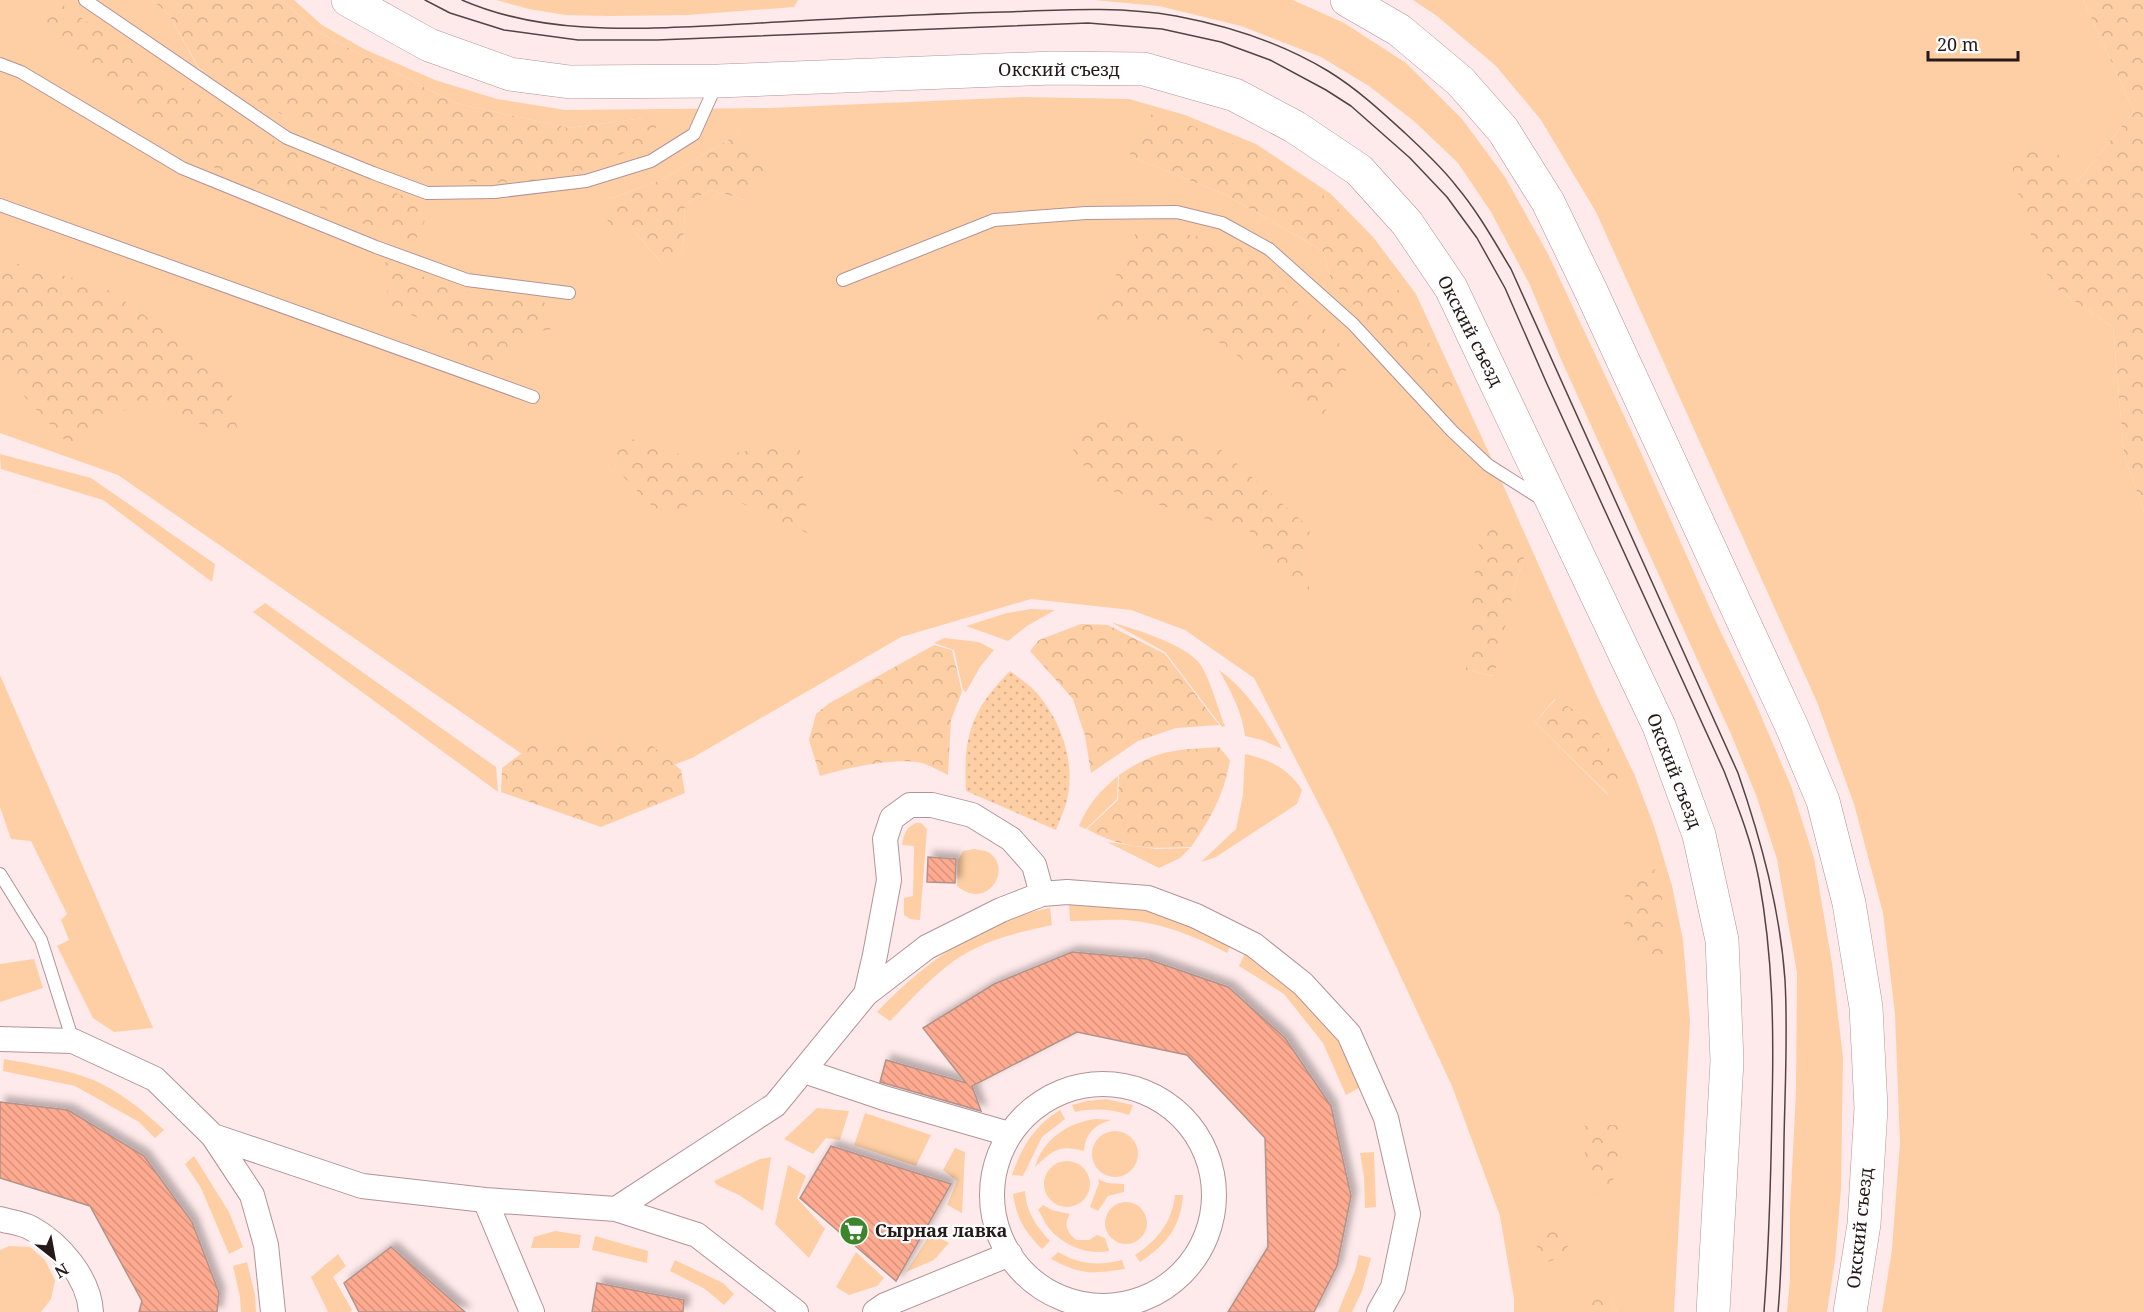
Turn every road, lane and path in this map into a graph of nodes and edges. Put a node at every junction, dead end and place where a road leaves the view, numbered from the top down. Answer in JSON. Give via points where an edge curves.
{"nodes":[{"id":1,"x":85,"y":0,"type":"edge"},
{"id":2,"x":348,"y":0,"type":"edge"},
{"id":3,"x":1347,"y":0,"type":"edge"},
{"id":4,"x":0,"y":63,"type":"edge"},
{"id":5,"x":718,"y":81,"type":"junction"},
{"id":6,"x":0,"y":205,"type":"edge"},
{"id":7,"x":843,"y":280,"type":"dead end"},
{"id":8,"x":569,"y":293,"type":"dead end"},
{"id":9,"x":533,"y":397,"type":"dead end"},
{"id":10,"x":1557,"y":508,"type":"junction"},
{"id":11,"x":0,"y":874,"type":"edge"},
{"id":12,"x":1042,"y":894,"type":"junction"},
{"id":13,"x":866,"y":994,"type":"junction"},
{"id":14,"x":0,"y":1040,"type":"edge"},
{"id":15,"x":73,"y":1041,"type":"junction"},
{"id":16,"x":804,"y":1071,"type":"junction"},
{"id":17,"x":1009,"y":1134,"type":"junction"},
{"id":18,"x":213,"y":1136,"type":"junction"},
{"id":19,"x":485,"y":1200,"type":"junction"},
{"id":20,"x":616,"y":1209,"type":"junction"},
{"id":21,"x":0,"y":1220,"type":"edge"},
{"id":22,"x":1010,"y":1254,"type":"junction"},
{"id":23,"x":91,"y":1312,"type":"edge"},
{"id":24,"x":273,"y":1312,"type":"edge"},
{"id":25,"x":532,"y":1312,"type":"edge"},
{"id":26,"x":796,"y":1312,"type":"edge"},
{"id":27,"x":875,"y":1312,"type":"edge"},
{"id":28,"x":1379,"y":1312,"type":"edge"},
{"id":29,"x":1713,"y":1312,"type":"edge"},
{"id":30,"x":1850,"y":1312,"type":"edge"}],
"edges":[{"from":1,"to":5,"type":"lane","via":[[288,138],[427,193],[494,192],[586,181],[651,161],[694,134]]},
{"from":2,"to":5,"type":"main road","name":"Окский съезд","via":[[429,45],[510,74],[570,81]]},
{"from":3,"to":30,"type":"main road","name":"Окский съезд","via":[[1399,30],[1460,81],[1503,130],[1548,202],[1792,726],[1823,801],[1848,903],[1866,1007],[1871,1108],[1864,1224]]},
{"from":4,"to":8,"type":"lane","via":[[182,168],[376,247],[467,280]]},
{"from":5,"to":10,"type":"main road","name":"Окский съезд","via":[[1052,68],[1144,69],[1235,95],[1295,126],[1359,170],[1407,222],[1451,288]]},
{"from":6,"to":9,"type":"lane"},
{"from":7,"to":10,"type":"lane","via":[[994,220],[1177,212],[1222,223],[1269,249],[1353,324],[1488,465]]},
{"from":10,"to":29,"type":"main road","name":"Окский съезд","via":[[1659,726],[1699,835],[1722,940],[1727,1061]]},
{"from":11,"to":15,"type":"lane","via":[[41,940]]},
{"from":12,"to":13,"type":"street","via":[[927,947]]},
{"from":12,"to":13,"type":"street","via":[[1034,865],[1011,838],[972,814],[932,805],[910,805],[891,819],[885,839],[889,880]]},
{"from":12,"to":28,"type":"street","via":[[1148,898],[1196,916],[1254,945],[1303,984],[1349,1034],[1386,1118],[1408,1214],[1393,1287]]},
{"from":13,"to":16,"type":"street"},
{"from":14,"to":15,"type":"street"},
{"from":15,"to":18,"type":"street","via":[[155,1079]]},
{"from":16,"to":17,"type":"street"},
{"from":16,"to":20,"type":"street","via":[[775,1105]]},
{"from":17,"to":22,"type":"street","via":[[994,1169],[992,1207],[1001,1241]]},
{"from":17,"to":22,"type":"street","via":[[1035,1106],[1068,1089],[1106,1083],[1144,1091],[1176,1110],[1200,1140],[1213,1175],[1213,1213],[1202,1247],[1181,1275],[1151,1295],[1118,1306],[1082,1305],[1049,1293],[1021,1271]]},
{"from":18,"to":19,"type":"street","via":[[362,1186]]},
{"from":18,"to":24,"type":"street","via":[[252,1194],[266,1245]]},
{"from":19,"to":20,"type":"street"},
{"from":19,"to":25,"type":"street"},
{"from":20,"to":26,"type":"street","via":[[697,1235]]},
{"from":21,"to":23,"type":"street","via":[[30,1227],[59,1248],[82,1278]]},
{"from":22,"to":27,"type":"street"}]}
